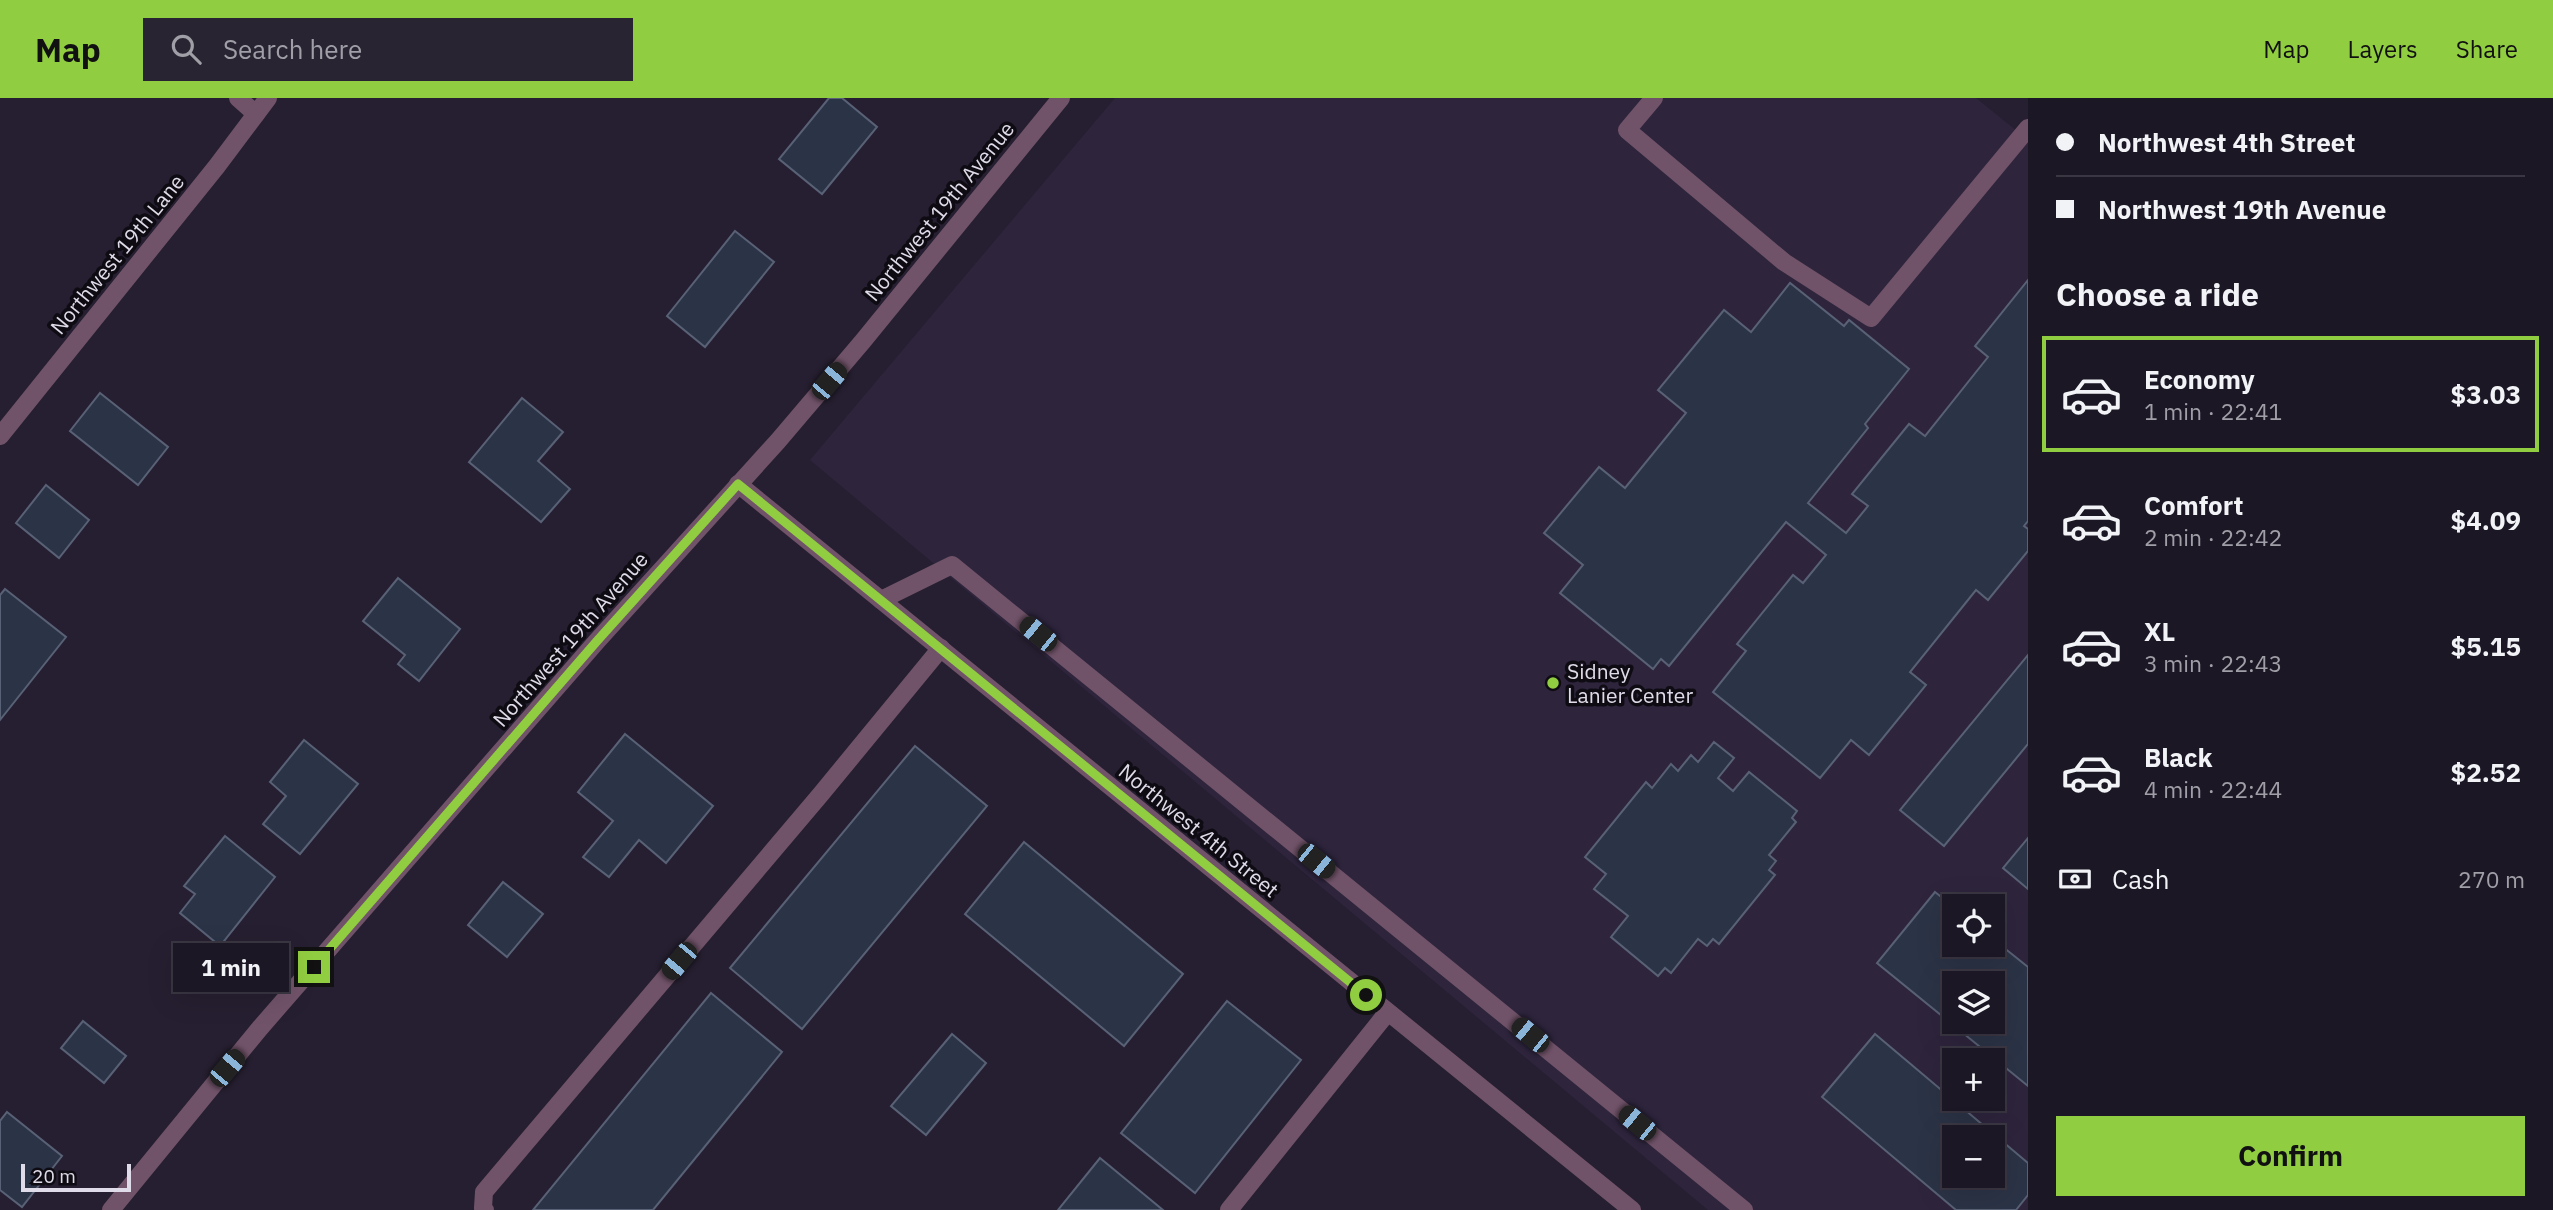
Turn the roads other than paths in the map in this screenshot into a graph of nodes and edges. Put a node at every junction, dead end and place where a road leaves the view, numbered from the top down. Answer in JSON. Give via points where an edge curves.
{"nodes":[{"id":1,"x":238,"y":98,"type":"edge"},
{"id":2,"x":268,"y":98,"type":"edge"},
{"id":3,"x":1061,"y":98,"type":"edge"},
{"id":4,"x":1654,"y":98,"type":"edge"},
{"id":5,"x":256,"y":114,"type":"junction"},
{"id":6,"x":2028,"y":128,"type":"edge"},
{"id":7,"x":0,"y":436,"type":"edge"},
{"id":8,"x":738,"y":484,"type":"junction"},
{"id":9,"x":881,"y":600,"type":"junction"},
{"id":10,"x":940,"y":648,"type":"junction"},
{"id":11,"x":1387,"y":1013,"type":"junction"},
{"id":12,"x":111,"y":1210,"type":"edge"},
{"id":13,"x":485,"y":1210,"type":"edge"},
{"id":14,"x":1229,"y":1210,"type":"edge"},
{"id":15,"x":1632,"y":1210,"type":"edge"},
{"id":16,"x":1744,"y":1210,"type":"edge"}],
"edges":[{"from":1,"to":5,"type":"street"},
{"from":2,"to":5,"type":"street","name":"Northwest 19th Lane"},
{"from":3,"to":8,"type":"street","name":"Northwest 19th Avenue","via":[[863,341]]},
{"from":4,"to":6,"type":"street","via":[[1627,130],[1784,262],[1871,318]]},
{"from":5,"to":7,"type":"street","name":"Northwest 19th Lane"},
{"from":8,"to":9,"type":"street","name":"Northwest 4th Street"},
{"from":8,"to":12,"type":"street","name":"Northwest 19th Avenue","via":[[260,1028]]},
{"from":9,"to":10,"type":"street","name":"Northwest 4th Street"},
{"from":9,"to":16,"type":"street","via":[[952,565]]},
{"from":10,"to":11,"type":"street","name":"Northwest 4th Street"},
{"from":10,"to":13,"type":"street","via":[[484,1192]]},
{"from":11,"to":14,"type":"street"},
{"from":11,"to":15,"type":"street","name":"Northwest 4th Street"}]}
